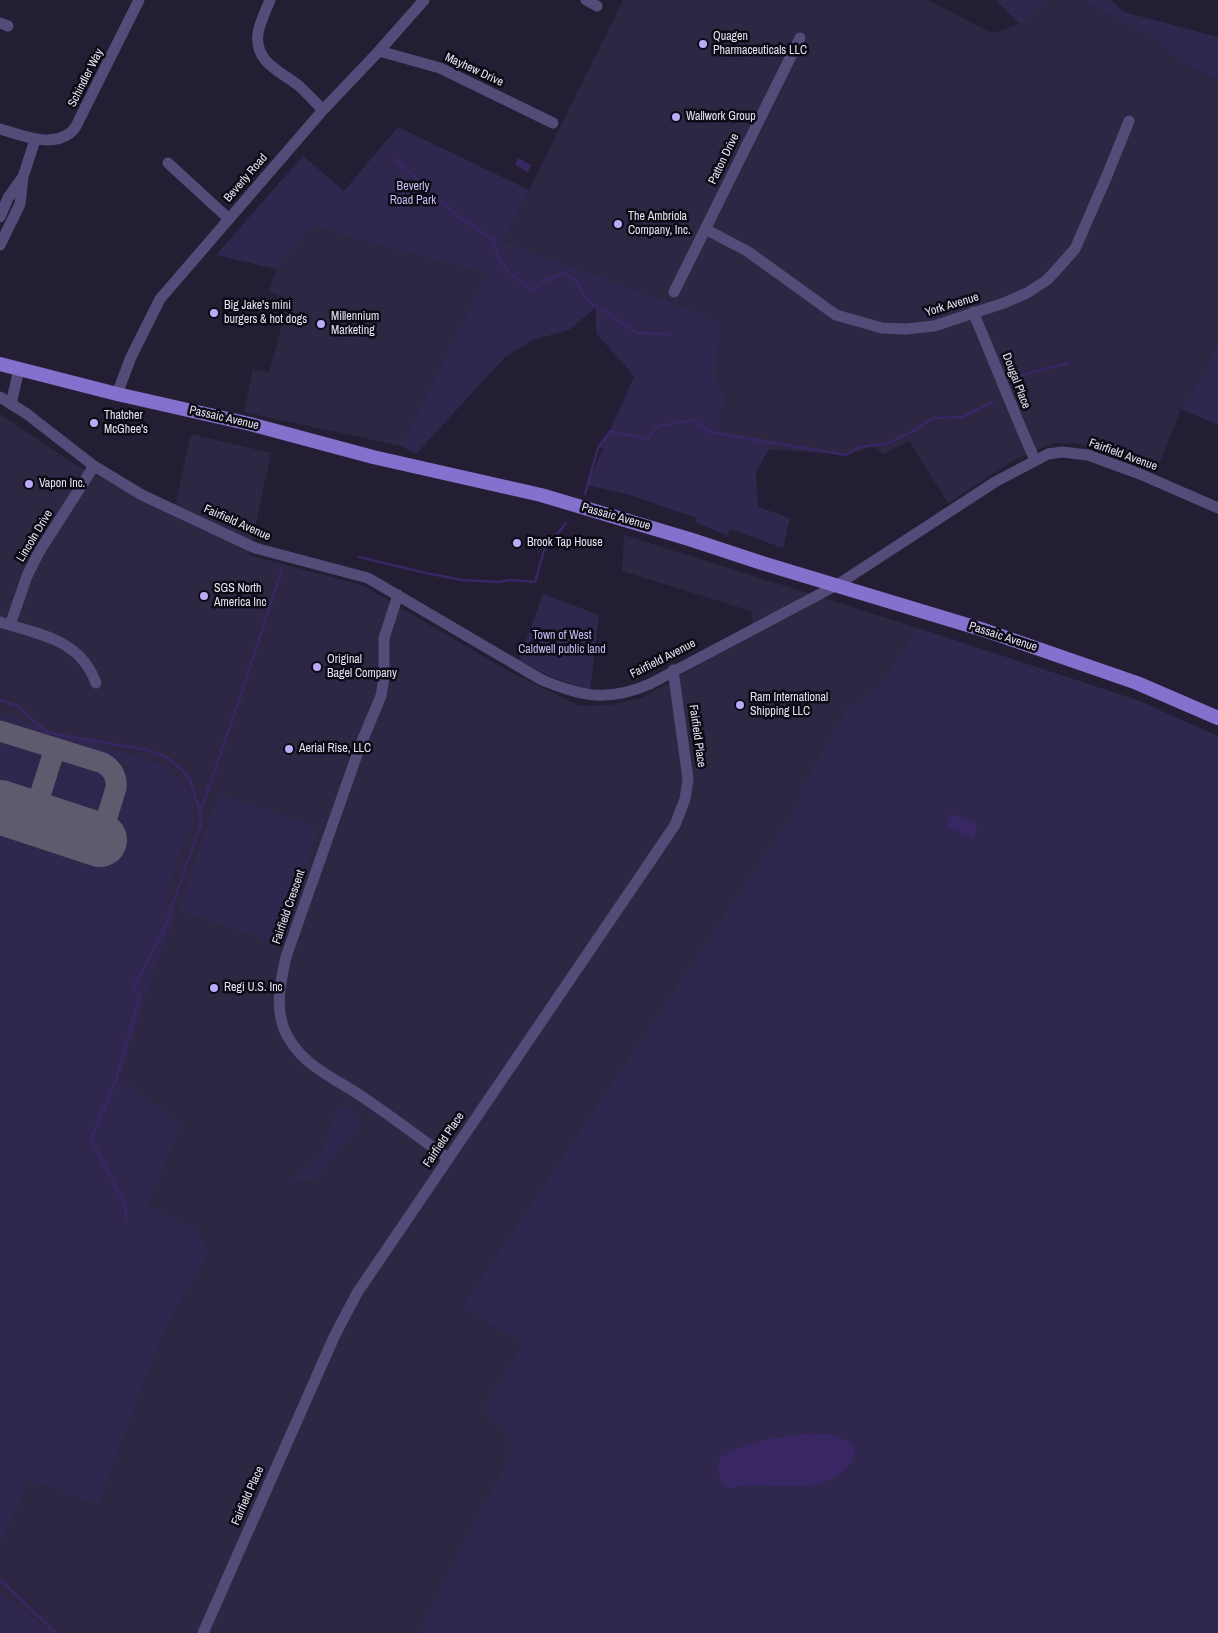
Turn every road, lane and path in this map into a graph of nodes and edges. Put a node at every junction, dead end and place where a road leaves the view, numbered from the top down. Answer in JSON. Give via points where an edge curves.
{"nodes":[{"id":1,"x":139,"y":0,"type":"edge"},
{"id":2,"x":270,"y":0,"type":"edge"},
{"id":3,"x":424,"y":0,"type":"edge"},
{"id":4,"x":586,"y":0,"type":"edge"},
{"id":5,"x":597,"y":6,"type":"dead end"},
{"id":6,"x":800,"y":38,"type":"dead end"},
{"id":7,"x":379,"y":51,"type":"junction"},
{"id":8,"x":323,"y":110,"type":"junction"},
{"id":9,"x":1129,"y":121,"type":"dead end"},
{"id":10,"x":553,"y":123,"type":"dead end"},
{"id":11,"x":0,"y":130,"type":"edge"},
{"id":12,"x":35,"y":140,"type":"junction"},
{"id":13,"x":168,"y":163,"type":"dead end"},
{"id":14,"x":23,"y":177,"type":"junction"},
{"id":15,"x":0,"y":217,"type":"edge"},
{"id":16,"x":229,"y":219,"type":"junction"},
{"id":17,"x":705,"y":229,"type":"junction"},
{"id":18,"x":0,"y":245,"type":"edge"},
{"id":19,"x":674,"y":292,"type":"dead end"},
{"id":20,"x":973,"y":312,"type":"junction"},
{"id":21,"x":0,"y":364,"type":"edge"},
{"id":22,"x":19,"y":369,"type":"junction"},
{"id":23,"x":117,"y":394,"type":"junction"},
{"id":24,"x":0,"y":396,"type":"edge"},
{"id":25,"x":11,"y":404,"type":"junction"},
{"id":26,"x":1035,"y":460,"type":"junction"},
{"id":27,"x":94,"y":466,"type":"junction"},
{"id":28,"x":1218,"y":508,"type":"edge"},
{"id":29,"x":837,"y":585,"type":"junction"},
{"id":30,"x":398,"y":595,"type":"junction"},
{"id":31,"x":5,"y":623,"type":"edge"},
{"id":32,"x":673,"y":670,"type":"junction"},
{"id":33,"x":96,"y":683,"type":"dead end"},
{"id":34,"x":1218,"y":718,"type":"edge"},
{"id":35,"x":448,"y":1158,"type":"junction"},
{"id":36,"x":203,"y":1633,"type":"edge"}],
"edges":[{"from":1,"to":12,"type":"street","name":"Schindler Way","via":[[72,133],[54,139]]},
{"from":2,"to":8,"type":"street","via":[[258,32],[262,55],[270,66],[297,85]]},
{"from":3,"to":7,"type":"street","name":"Beverly Road"},
{"from":4,"to":5,"type":"street"},
{"from":6,"to":17,"type":"street","name":"Patton Drive"},
{"from":7,"to":8,"type":"street","name":"Beverly Road"},
{"from":7,"to":10,"type":"street","name":"Mayhew Drive","via":[[440,68]]},
{"from":8,"to":16,"type":"street","name":"Beverly Road"},
{"from":9,"to":20,"type":"street","name":"York Avenue","via":[[1075,249],[1047,280],[1027,293]]},
{"from":11,"to":12,"type":"street","name":"Schindler Way"},
{"from":12,"to":14,"type":"street"},
{"from":13,"to":16,"type":"street"},
{"from":14,"to":15,"type":"street","via":[[8,198]]},
{"from":14,"to":18,"type":"street","via":[[20,204]]},
{"from":16,"to":23,"type":"street","name":"Beverly Road","via":[[160,299],[131,356]]},
{"from":17,"to":19,"type":"street","name":"Patton Drive"},
{"from":17,"to":20,"type":"street","name":"York Avenue","via":[[747,251],[836,315],[854,321],[882,328],[906,329],[934,326]]},
{"from":20,"to":26,"type":"street","name":"Dougal Place","via":[[1012,412]]},
{"from":21,"to":22,"type":"main road","name":"Passaic Avenue"},
{"from":22,"to":23,"type":"main road","name":"Passaic Avenue"},
{"from":22,"to":25,"type":"street"},
{"from":23,"to":29,"type":"main road","name":"Passaic Avenue","via":[[541,496]]},
{"from":24,"to":25,"type":"street","name":"Fairfield Avenue"},
{"from":25,"to":27,"type":"street","name":"Fairfield Avenue"},
{"from":26,"to":28,"type":"street","name":"Fairfield Avenue","via":[[1062,452],[1088,455]]},
{"from":26,"to":29,"type":"street","name":"Fairfield Avenue","via":[[995,482]]},
{"from":27,"to":30,"type":"street","name":"Fairfield Avenue","via":[[142,495],[254,548],[368,578]]},
{"from":27,"to":31,"type":"street","name":"Lincoln Drive","via":[[39,552]]},
{"from":29,"to":32,"type":"street","name":"Fairfield Avenue"},
{"from":29,"to":34,"type":"main road","name":"Passaic Avenue","via":[[1077,662],[1137,683]]},
{"from":30,"to":32,"type":"street","name":"Fairfield Avenue","via":[[542,680],[584,695],[628,692]]},
{"from":30,"to":35,"type":"street","name":"Fairfield Crescent","via":[[384,638],[381,696],[360,746],[286,957],[280,1011],[291,1041],[314,1067],[365,1098]]},
{"from":31,"to":33,"type":"street","via":[[69,646],[82,657]]},
{"from":32,"to":35,"type":"street","name":"Fairfield Place","via":[[688,779],[685,799],[675,825]]},
{"from":35,"to":36,"type":"street","name":"Fairfield Place","via":[[357,1293],[334,1337]]}]}
